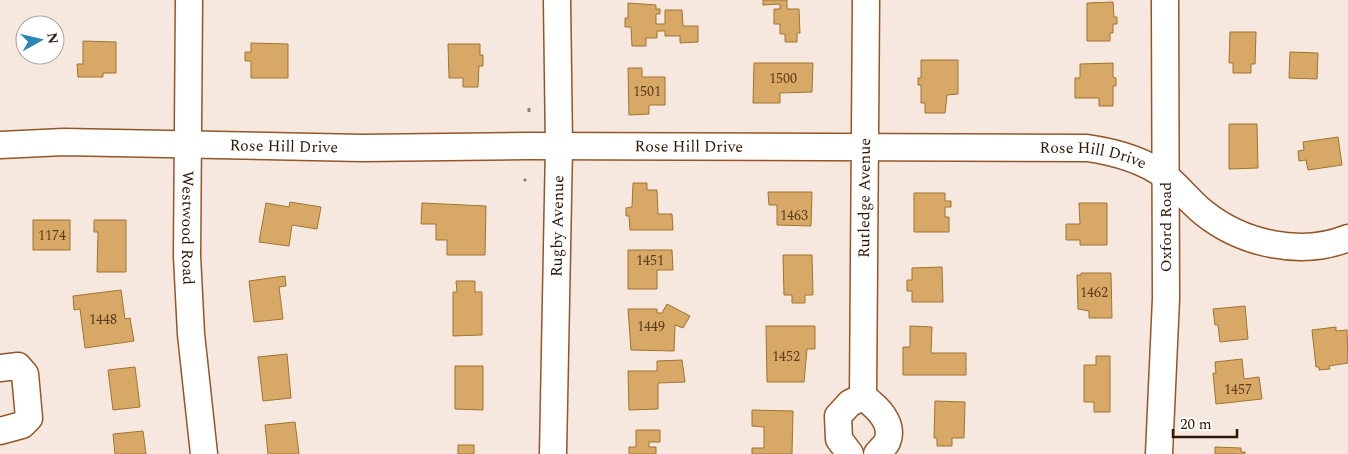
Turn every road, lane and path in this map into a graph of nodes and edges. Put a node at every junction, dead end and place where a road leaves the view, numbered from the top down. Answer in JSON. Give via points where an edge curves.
{"nodes":[{"id":1,"x":189,"y":0,"type":"edge"},
{"id":2,"x":557,"y":0,"type":"edge"},
{"id":3,"x":866,"y":0,"type":"edge"},
{"id":4,"x":1165,"y":0,"type":"edge"},
{"id":5,"x":529,"y":108,"type":"dead end"},
{"id":6,"x":529,"y":114,"type":"dead end"},
{"id":7,"x":0,"y":144,"type":"edge"},
{"id":8,"x":187,"y":146,"type":"junction"},
{"id":9,"x":559,"y":146,"type":"junction"},
{"id":10,"x":866,"y":148,"type":"junction"},
{"id":11,"x":1165,"y":176,"type":"junction"},
{"id":12,"x":1348,"y":238,"type":"edge"},
{"id":13,"x":0,"y":368,"type":"edge"},
{"id":14,"x":863,"y":397,"type":"junction"},
{"id":15,"x":0,"y":431,"type":"edge"},
{"id":16,"x":204,"y":454,"type":"edge"},
{"id":17,"x":553,"y":454,"type":"edge"},
{"id":18,"x":850,"y":454,"type":"edge"},
{"id":19,"x":877,"y":454,"type":"edge"},
{"id":20,"x":1159,"y":454,"type":"edge"}],
"edges":[{"from":1,"to":8,"type":"street","name":"Westwood Road"},
{"from":2,"to":9,"type":"street","name":"Rugby Avenue"},
{"from":3,"to":10,"type":"street","name":"Rutledge Avenue"},
{"from":4,"to":11,"type":"street","name":"Oxford Road"},
{"from":5,"to":6,"type":"path"},
{"from":7,"to":8,"type":"street","name":"Rose Hill Drive","via":[[64,142]]},
{"from":8,"to":9,"type":"street","name":"Rose Hill Drive"},
{"from":8,"to":16,"type":"street","name":"Westwood Road","via":[[191,334]]},
{"from":9,"to":10,"type":"street","name":"Rose Hill Drive"},
{"from":9,"to":17,"type":"street","name":"Rugby Avenue"},
{"from":10,"to":11,"type":"street","name":"Rose Hill Drive","via":[[1087,148],[1138,160]]},
{"from":10,"to":14,"type":"street","name":"Rutledge Avenue"},
{"from":11,"to":12,"type":"street","name":"Rose Hill Drive","via":[[1204,213],[1253,240],[1309,247]]},
{"from":11,"to":20,"type":"street","name":"Oxford Road","via":[[1166,299]]},
{"from":13,"to":15,"type":"street","via":[[18,366],[25,374],[29,418],[22,426]]},
{"from":14,"to":18,"type":"street","via":[[850,403],[838,416],[838,439]]},
{"from":14,"to":19,"type":"street","via":[[876,407],[887,423],[887,441]]}]}
